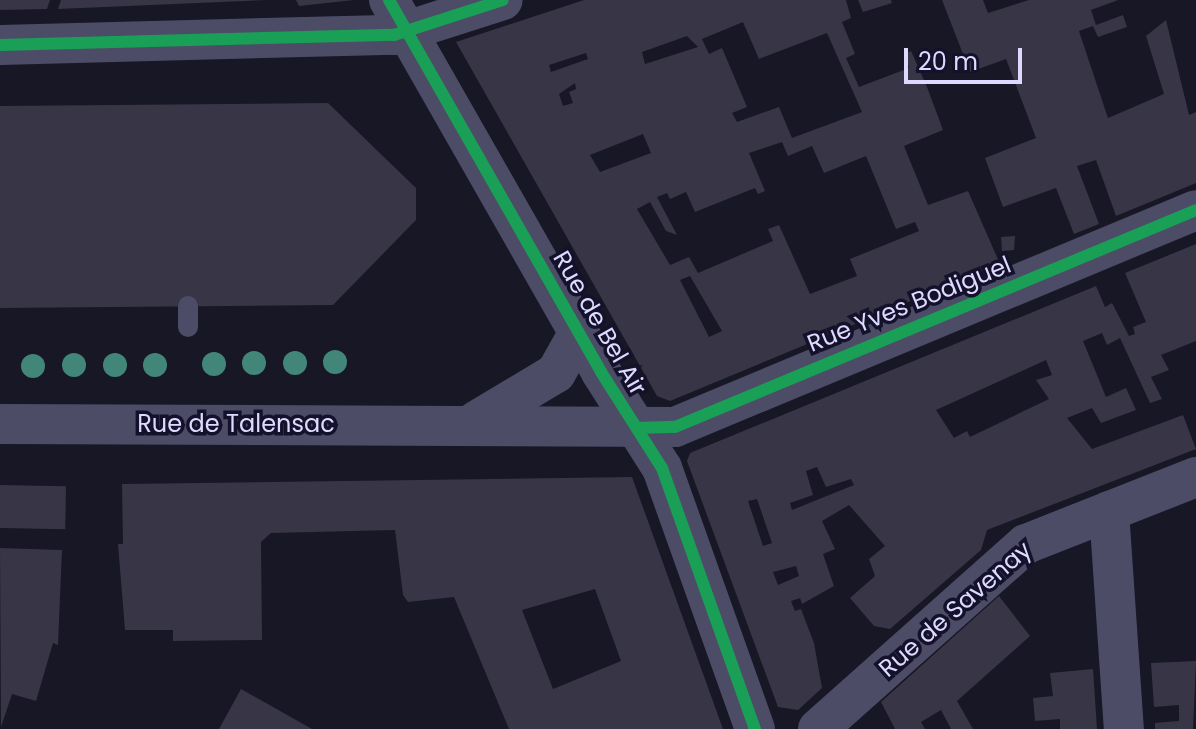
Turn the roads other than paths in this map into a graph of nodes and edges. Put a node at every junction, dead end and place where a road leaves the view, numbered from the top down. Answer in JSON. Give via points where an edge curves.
{"nodes":[{"id":1,"x":503,"y":0,"type":"edge"},
{"id":2,"x":398,"y":16,"type":"edge"},
{"id":3,"x":0,"y":45,"type":"edge"},
{"id":4,"x":1196,"y":210,"type":"edge"},
{"id":5,"x":579,"y":332,"type":"junction"},
{"id":6,"x":472,"y":423,"type":"junction"},
{"id":7,"x":0,"y":424,"type":"edge"},
{"id":8,"x":637,"y":428,"type":"junction"},
{"id":9,"x":1196,"y":477,"type":"edge"},
{"id":10,"x":1109,"y":511,"type":"junction"},
{"id":11,"x":755,"y":729,"type":"edge"},
{"id":12,"x":818,"y":729,"type":"edge"},
{"id":13,"x":1124,"y":729,"type":"edge"}],
"edges":[{"from":1,"to":2,"type":"street"},
{"from":2,"to":3,"type":"street"},
{"from":2,"to":5,"type":"street","name":"Rue de Bel Air"},
{"from":4,"to":8,"type":"street","name":"Rue Yves Bodiguel","via":[[675,427]]},
{"from":5,"to":6,"type":"street","name":"Rue de Bel Air","via":[[556,373]]},
{"from":5,"to":8,"type":"street","name":"Rue de Bel Air"},
{"from":6,"to":7,"type":"street","name":"Rue de Talensac"},
{"from":6,"to":8,"type":"street","name":"Rue de Talensac"},
{"from":8,"to":11,"type":"street","name":"Rue de Bel Air","via":[[673,495]]},
{"from":9,"to":10,"type":"street","name":"Rue de Savenay"},
{"from":10,"to":12,"type":"street","name":"Rue de Savenay","via":[[1026,544]]},
{"from":10,"to":13,"type":"street"}]}
